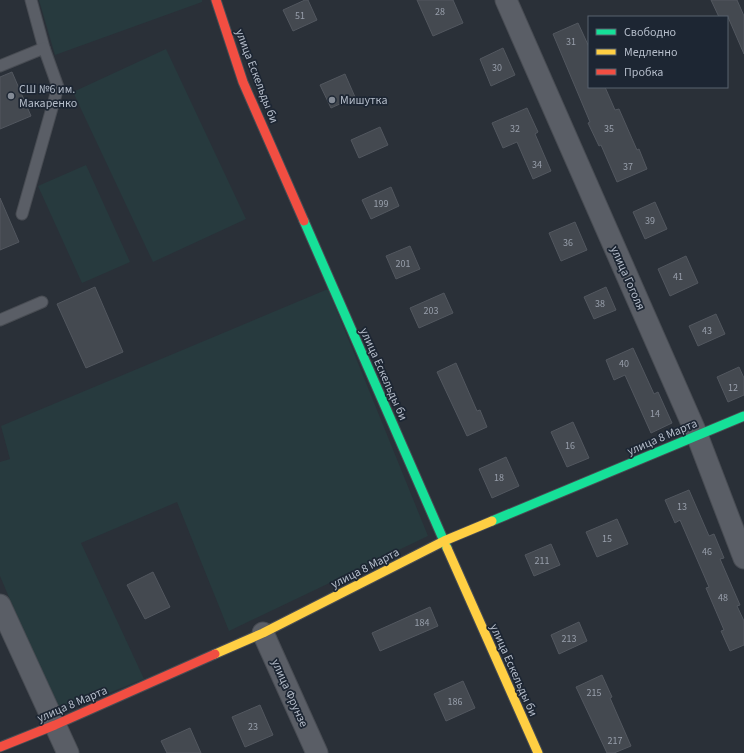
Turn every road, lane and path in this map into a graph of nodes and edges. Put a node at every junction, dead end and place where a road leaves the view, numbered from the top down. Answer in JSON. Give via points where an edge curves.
{"nodes":[{"id":1,"x":31,"y":0,"type":"edge"},
{"id":2,"x":506,"y":0,"type":"edge"},
{"id":3,"x":218,"y":1,"type":"edge"},
{"id":4,"x":44,"y":48,"type":"junction"},
{"id":5,"x":0,"y":66,"type":"edge"},
{"id":6,"x":22,"y":214,"type":"dead end"},
{"id":7,"x":42,"y":302,"type":"dead end"},
{"id":8,"x":0,"y":320,"type":"edge"},
{"id":9,"x":744,"y":416,"type":"edge"},
{"id":10,"x":697,"y":435,"type":"junction"},
{"id":11,"x":444,"y":542,"type":"junction"},
{"id":12,"x":744,"y":558,"type":"edge"},
{"id":13,"x":0,"y":605,"type":"edge"},
{"id":14,"x":263,"y":633,"type":"junction"},
{"id":15,"x":55,"y":725,"type":"junction"},
{"id":16,"x":0,"y":747,"type":"edge"},
{"id":17,"x":68,"y":753,"type":"edge"},
{"id":18,"x":317,"y":753,"type":"edge"},
{"id":19,"x":538,"y":753,"type":"edge"}],
"edges":[{"from":1,"to":4,"type":"lane"},
{"from":2,"to":10,"type":"street","name":"улица Гоголя"},
{"from":3,"to":11,"type":"street","name":"улица Ескельды би","via":[[243,82]]},
{"from":4,"to":5,"type":"lane"},
{"from":4,"to":6,"type":"lane","via":[[58,87]]},
{"from":7,"to":8,"type":"lane"},
{"from":9,"to":10,"type":"street","name":"улица 8 Марта"},
{"from":10,"to":11,"type":"street","name":"улица 8 Марта"},
{"from":10,"to":12,"type":"street","name":"улица Гоголя"},
{"from":11,"to":14,"type":"street","name":"улица 8 Марта"},
{"from":11,"to":19,"type":"street","name":"улица Ескельды би"},
{"from":13,"to":15,"type":"street"},
{"from":14,"to":15,"type":"street","name":"улица 8 Марта"},
{"from":14,"to":18,"type":"street","name":"улица Фрунзе"},
{"from":15,"to":16,"type":"street","name":"улица 8 Марта"},
{"from":15,"to":17,"type":"street"}]}
